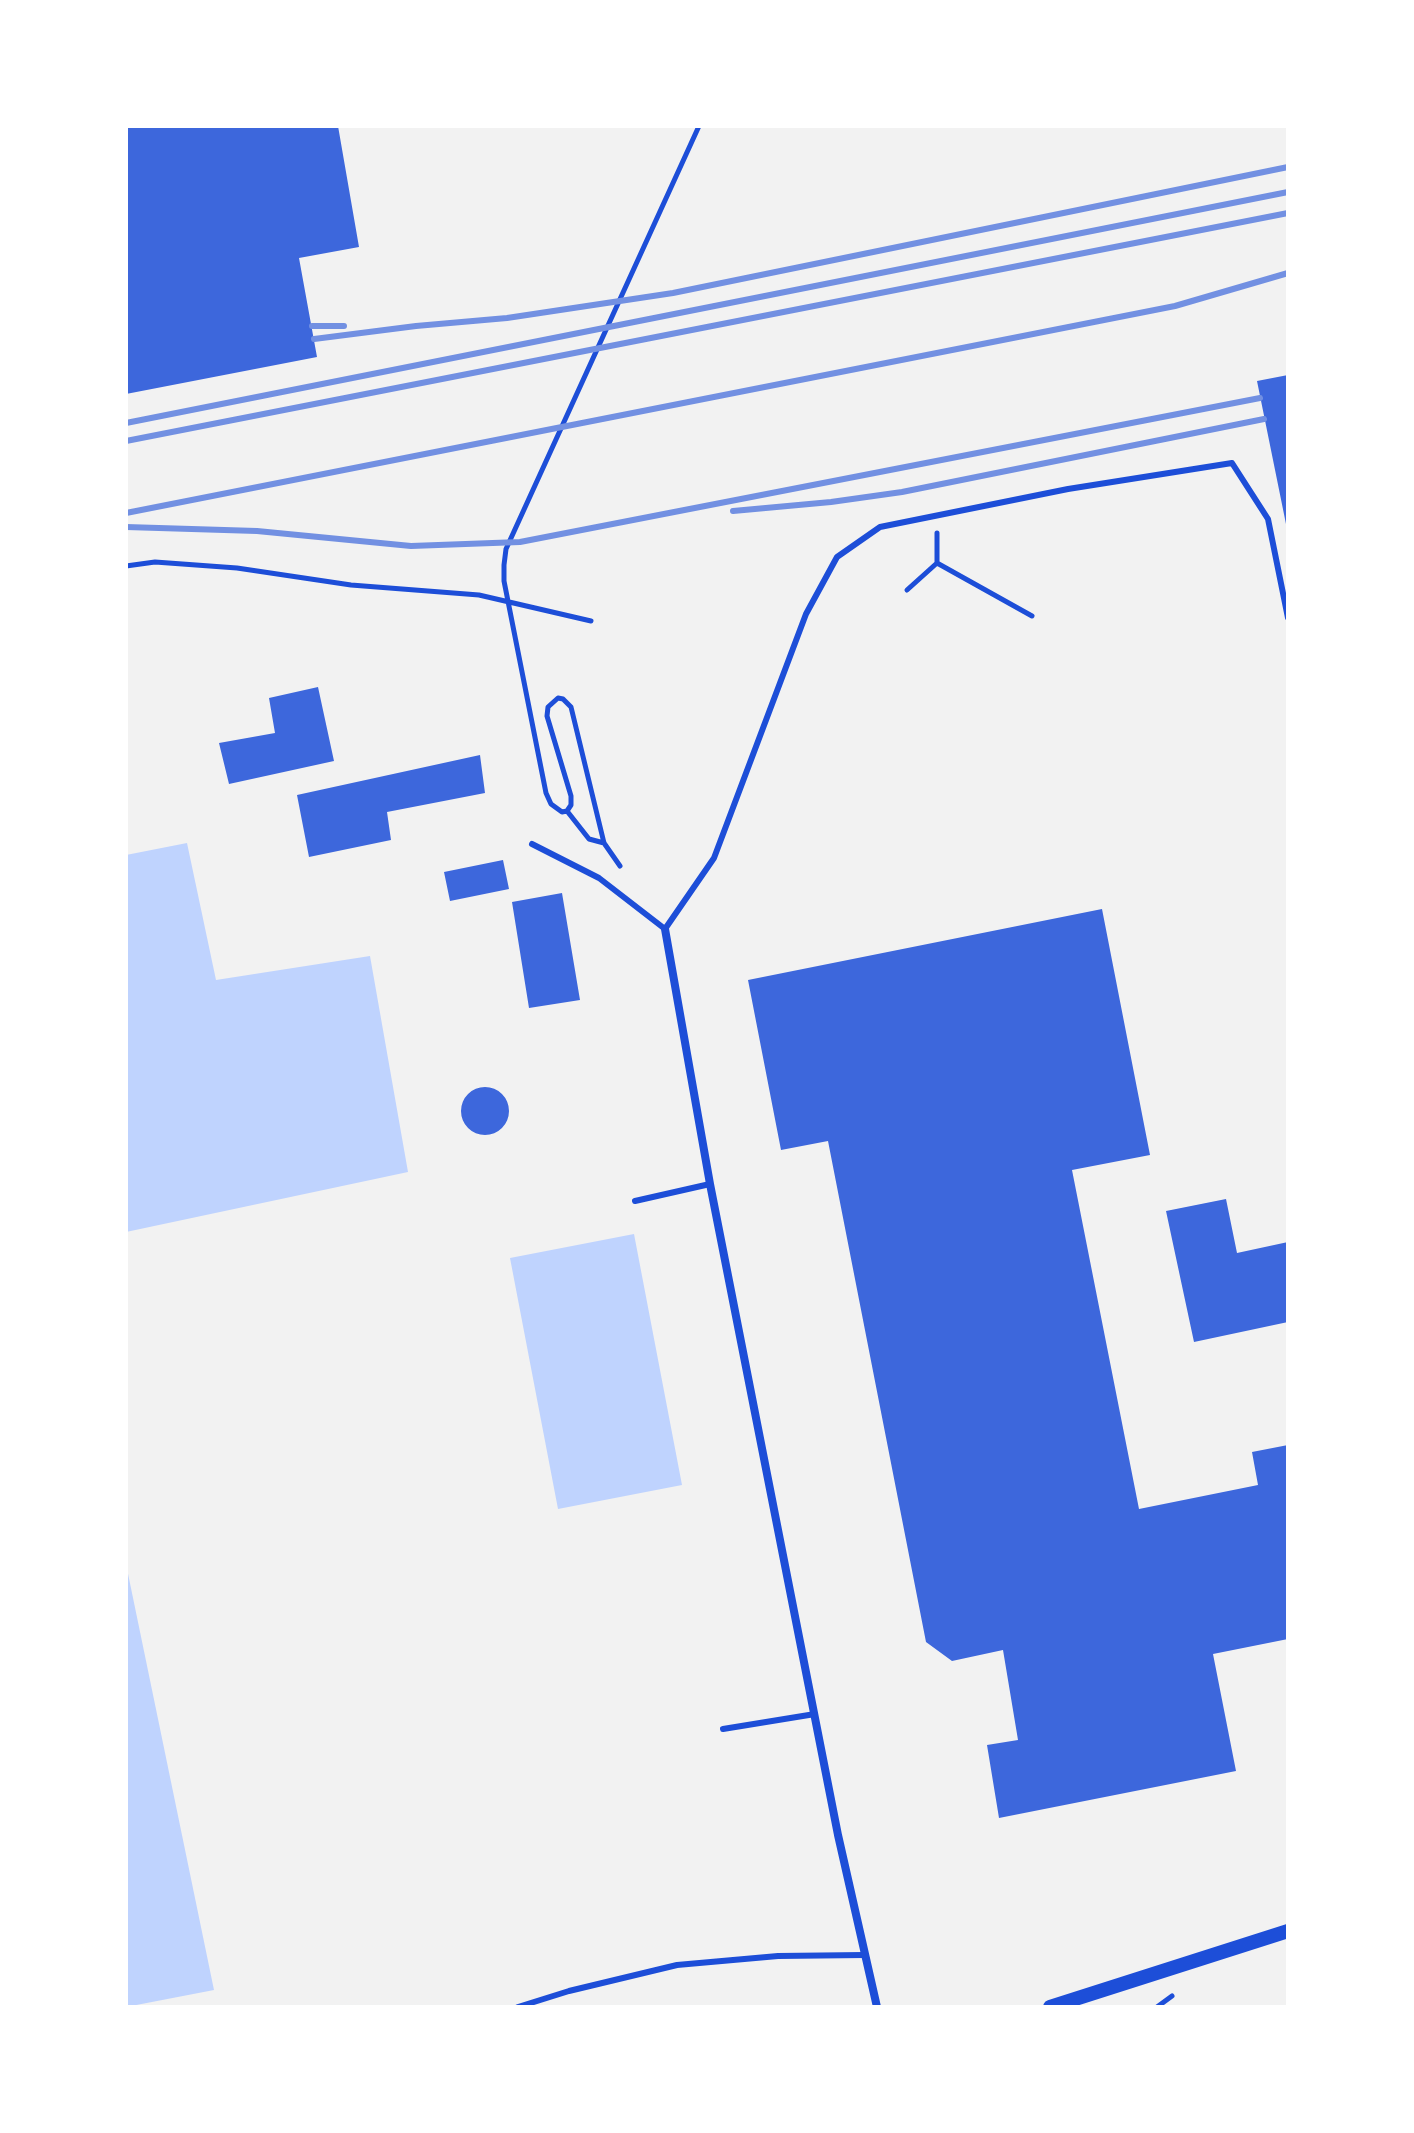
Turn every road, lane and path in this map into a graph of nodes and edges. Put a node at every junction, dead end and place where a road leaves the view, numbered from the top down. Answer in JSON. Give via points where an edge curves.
{"nodes":[{"id":1,"x":699,"y":126,"type":"edge"},
{"id":2,"x":937,"y":515,"type":"junction"},
{"id":3,"x":937,"y":563,"type":"junction"},
{"id":4,"x":126,"y":566,"type":"edge"},
{"id":5,"x":907,"y":590,"type":"dead end"},
{"id":6,"x":1032,"y":616,"type":"dead end"},
{"id":7,"x":1288,"y":618,"type":"edge"},
{"id":8,"x":591,"y":621,"type":"dead end"},
{"id":9,"x":567,"y":811,"type":"junction"},
{"id":10,"x":532,"y":844,"type":"dead end"},
{"id":11,"x":665,"y":929,"type":"junction"},
{"id":12,"x":710,"y":1184,"type":"junction"},
{"id":13,"x":635,"y":1201,"type":"dead end"},
{"id":14,"x":815,"y":1714,"type":"junction"},
{"id":15,"x":723,"y":1729,"type":"dead end"},
{"id":16,"x":1288,"y":1931,"type":"edge"},
{"id":17,"x":864,"y":1955,"type":"junction"},
{"id":18,"x":518,"y":2007,"type":"edge"},
{"id":19,"x":877,"y":2007,"type":"edge"},
{"id":20,"x":1050,"y":2007,"type":"edge"}],
"edges":[{"from":1,"to":9,"type":"path","via":[[506,549],[504,581],[546,793],[556,809]]},
{"from":2,"to":3,"type":"path"},
{"from":2,"to":7,"type":"lane","via":[[1232,463],[1268,519]]},
{"from":2,"to":11,"type":"lane","via":[[880,527],[837,557],[806,614],[714,858]]},
{"from":3,"to":5,"type":"path"},
{"from":3,"to":6,"type":"path"},
{"from":4,"to":8,"type":"path","via":[[155,562],[237,568],[351,585],[479,595]]},
{"from":9,"to":9,"type":"path","via":[[589,839],[604,843],[571,707],[558,698],[547,716],[571,796]]},
{"from":10,"to":11,"type":"lane","via":[[599,878]]},
{"from":11,"to":12,"type":"street"},
{"from":12,"to":13,"type":"lane"},
{"from":12,"to":14,"type":"street"},
{"from":14,"to":15,"type":"lane"},
{"from":14,"to":17,"type":"street"},
{"from":16,"to":20,"type":"street"},
{"from":17,"to":18,"type":"lane","via":[[677,1965]]},
{"from":17,"to":19,"type":"street"}]}
